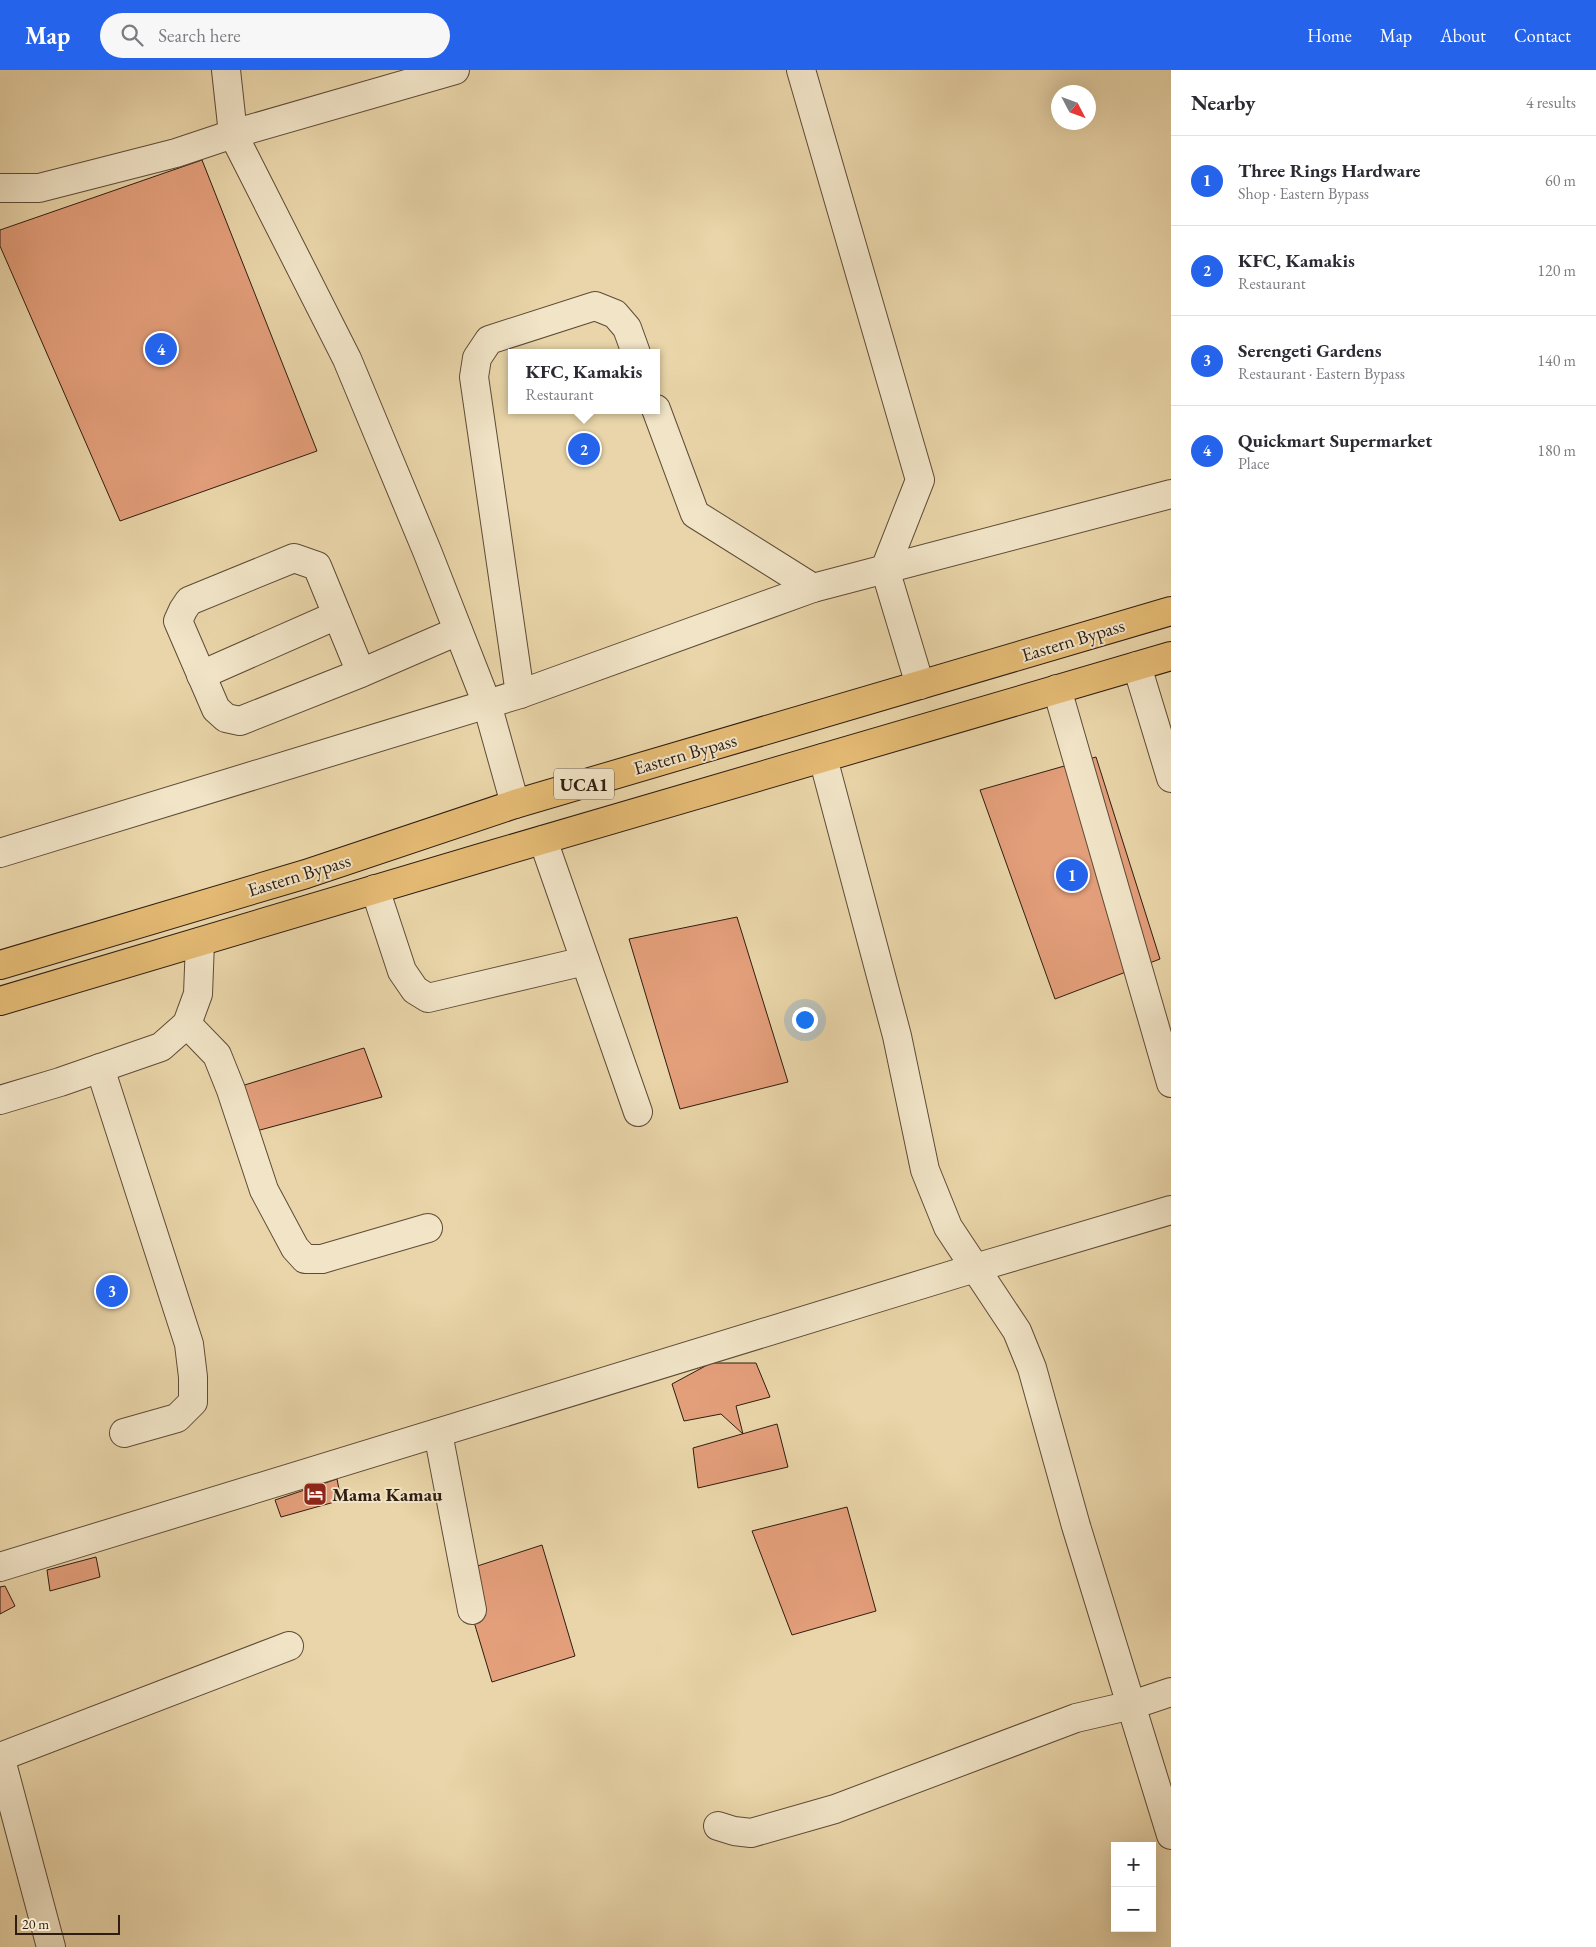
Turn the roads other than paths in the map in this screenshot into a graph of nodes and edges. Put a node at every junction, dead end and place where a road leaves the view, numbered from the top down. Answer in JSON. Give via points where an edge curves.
{"nodes":[{"id":1,"x":226,"y":70,"type":"edge"},
{"id":2,"x":801,"y":70,"type":"edge"},
{"id":3,"x":444,"y":71,"type":"edge"},
{"id":4,"x":233,"y":134,"type":"junction"},
{"id":5,"x":0,"y":188,"type":"edge"},
{"id":6,"x":635,"y":349,"type":"edge"},
{"id":7,"x":658,"y":414,"type":"edge"},
{"id":8,"x":1171,"y":494,"type":"edge"},
{"id":9,"x":885,"y":569,"type":"junction"},
{"id":10,"x":813,"y":588,"type":"junction"},
{"id":11,"x":1171,"y":611,"type":"edge"},
{"id":12,"x":337,"y":615,"type":"junction"},
{"id":13,"x":458,"y":630,"type":"junction"},
{"id":14,"x":1171,"y":656,"type":"edge"},
{"id":15,"x":1137,"y":666,"type":"junction"},
{"id":16,"x":361,"y":673,"type":"junction"},
{"id":17,"x":201,"y":675,"type":"junction"},
{"id":18,"x":920,"y":685,"type":"junction"},
{"id":19,"x":1057,"y":690,"type":"junction"},
{"id":20,"x":520,"y":694,"type":"junction"},
{"id":21,"x":487,"y":704,"type":"junction"},
{"id":22,"x":823,"y":758,"type":"junction"},
{"id":23,"x":1171,"y":778,"type":"edge"},
{"id":24,"x":515,"y":804,"type":"junction"},
{"id":25,"x":543,"y":840,"type":"junction"},
{"id":26,"x":0,"y":853,"type":"edge"},
{"id":27,"x":375,"y":890,"type":"junction"},
{"id":28,"x":200,"y":942,"type":"junction"},
{"id":29,"x":585,"y":961,"type":"junction"},
{"id":30,"x":0,"y":965,"type":"edge"},
{"id":31,"x":0,"y":1001,"type":"edge"},
{"id":32,"x":187,"y":1024,"type":"junction"},
{"id":33,"x":100,"y":1068,"type":"junction"},
{"id":34,"x":1171,"y":1083,"type":"edge"},
{"id":35,"x":0,"y":1100,"type":"edge"},
{"id":36,"x":638,"y":1112,"type":"dead end"},
{"id":37,"x":1171,"y":1210,"type":"edge"},
{"id":38,"x":428,"y":1228,"type":"dead end"},
{"id":39,"x":975,"y":1268,"type":"junction"},
{"id":40,"x":124,"y":1433,"type":"dead end"},
{"id":41,"x":438,"y":1433,"type":"junction"},
{"id":42,"x":0,"y":1566,"type":"edge"},
{"id":43,"x":472,"y":1610,"type":"dead end"},
{"id":44,"x":290,"y":1646,"type":"dead end"},
{"id":45,"x":1171,"y":1692,"type":"edge"},
{"id":46,"x":1132,"y":1705,"type":"junction"},
{"id":47,"x":0,"y":1757,"type":"edge"},
{"id":48,"x":718,"y":1826,"type":"dead end"},
{"id":49,"x":1171,"y":1835,"type":"edge"},
{"id":50,"x":51,"y":1947,"type":"edge"}],
"edges":[{"from":1,"to":4,"type":"street"},
{"from":2,"to":9,"type":"street","via":[[920,480]]},
{"from":3,"to":4,"type":"street"},
{"from":4,"to":5,"type":"street","via":[[176,153],[39,188]]},
{"from":4,"to":13,"type":"street","via":[[347,359]]},
{"from":6,"to":20,"type":"street","via":[[627,328],[615,314],[595,306],[489,340],[477,358],[474,377]]},
{"from":7,"to":10,"type":"street","via":[[695,514]]},
{"from":8,"to":9,"type":"street"},
{"from":9,"to":10,"type":"street"},
{"from":9,"to":18,"type":"street"},
{"from":10,"to":20,"type":"street"},
{"from":11,"to":18,"type":"main road","name":"Eastern Bypass","number":"UCA1"},
{"from":12,"to":16,"type":"street"},
{"from":12,"to":17,"type":"street"},
{"from":12,"to":17,"type":"street","via":[[317,566],[294,558],[189,601],[178,621]]},
{"from":13,"to":16,"type":"street"},
{"from":13,"to":21,"type":"street"},
{"from":14,"to":15,"type":"main road","name":"Eastern Bypass","number":"UCA1"},
{"from":15,"to":19,"type":"main road","name":"Eastern Bypass","number":"UCA1"},
{"from":15,"to":23,"type":"street"},
{"from":16,"to":17,"type":"street","via":[[240,721],[226,718],[216,709]]},
{"from":18,"to":24,"type":"main road","name":"Eastern Bypass","number":"UCA1"},
{"from":19,"to":22,"type":"main road","name":"Eastern Bypass","number":"UCA1"},
{"from":19,"to":34,"type":"street"},
{"from":20,"to":21,"type":"street"},
{"from":21,"to":24,"type":"street"},
{"from":21,"to":26,"type":"street"},
{"from":22,"to":25,"type":"main road","name":"Eastern Bypass","number":"UCA1"},
{"from":22,"to":39,"type":"street","via":[[897,1036],[926,1170],[948,1227]]},
{"from":24,"to":30,"type":"main road","name":"Eastern Bypass","number":"UCA1","via":[[306,874]]},
{"from":25,"to":27,"type":"main road","name":"Eastern Bypass","number":"UCA1"},
{"from":25,"to":29,"type":"street"},
{"from":27,"to":28,"type":"main road","name":"Eastern Bypass","number":"UCA1"},
{"from":27,"to":29,"type":"street","via":[[402,971],[415,990],[428,998]]},
{"from":28,"to":31,"type":"main road","name":"Eastern Bypass","number":"UCA1"},
{"from":28,"to":32,"type":"street","via":[[198,994]]},
{"from":29,"to":36,"type":"street"},
{"from":32,"to":33,"type":"street","via":[[161,1046]]},
{"from":32,"to":38,"type":"street","via":[[217,1055],[232,1090],[264,1190],[294,1248],[305,1259],[322,1259]]},
{"from":33,"to":35,"type":"street"},
{"from":33,"to":40,"type":"street","via":[[189,1344],[194,1377],[194,1402],[177,1418]]},
{"from":37,"to":39,"type":"street"},
{"from":39,"to":41,"type":"street"},
{"from":39,"to":46,"type":"street","via":[[1017,1331],[1032,1368],[1076,1526]]},
{"from":41,"to":42,"type":"street"},
{"from":41,"to":43,"type":"street"},
{"from":44,"to":47,"type":"street"},
{"from":45,"to":46,"type":"street"},
{"from":46,"to":48,"type":"street","via":[[1076,1718],[835,1809],[751,1832]]},
{"from":46,"to":49,"type":"street"},
{"from":47,"to":50,"type":"street"}]}
